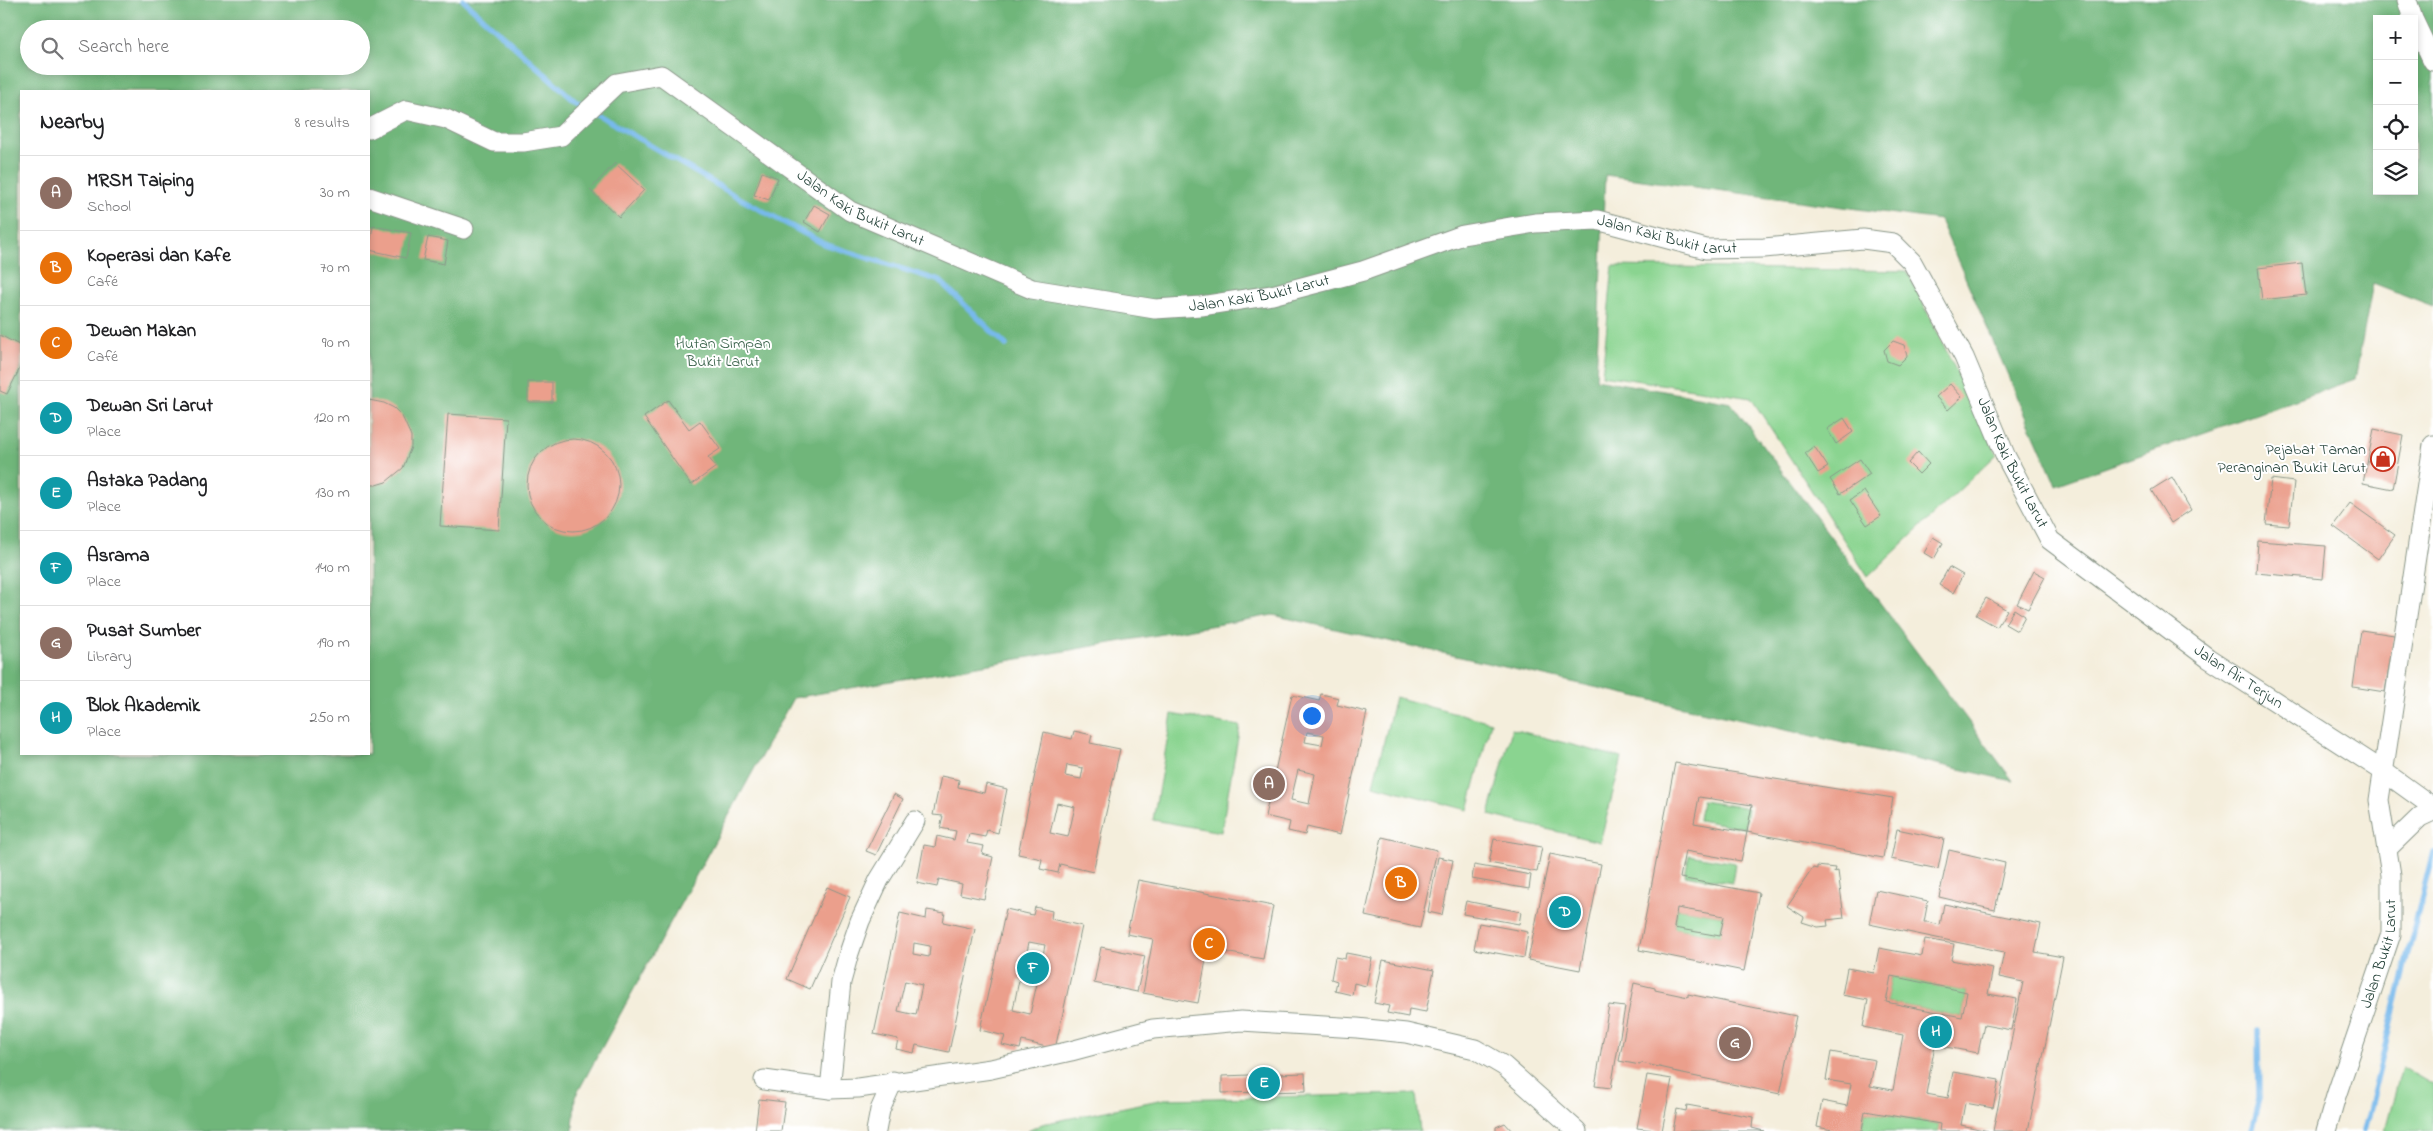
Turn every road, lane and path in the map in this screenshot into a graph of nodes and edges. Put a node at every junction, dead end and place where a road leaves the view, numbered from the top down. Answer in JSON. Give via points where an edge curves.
{"nodes":[{"id":1,"x":2407,"y":0,"type":"edge"},
{"id":2,"x":2412,"y":15,"type":"edge"},
{"id":3,"x":2418,"y":29,"type":"edge"},
{"id":4,"x":2433,"y":62,"type":"edge"},
{"id":5,"x":370,"y":128,"type":"edge"},
{"id":6,"x":370,"y":196,"type":"edge"},
{"id":7,"x":464,"y":229,"type":"dead end"},
{"id":8,"x":2433,"y":445,"type":"edge"},
{"id":9,"x":2050,"y":540,"type":"joint"},
{"id":10,"x":2382,"y":771,"type":"junction"},
{"id":11,"x":2433,"y":809,"type":"edge"},
{"id":12,"x":915,"y":821,"type":"dead end"},
{"id":13,"x":2388,"y":848,"type":"junction"},
{"id":14,"x":764,"y":1080,"type":"dead end"},
{"id":15,"x":892,"y":1081,"type":"junction"},
{"id":16,"x":830,"y":1089,"type":"junction"},
{"id":17,"x":876,"y":1131,"type":"edge"},
{"id":18,"x":1577,"y":1131,"type":"edge"},
{"id":19,"x":2326,"y":1131,"type":"edge"}],
"edges":[{"from":1,"to":2,"type":"street"},
{"from":3,"to":4,"type":"street"},
{"from":5,"to":9,"type":"street","name":"Jalan Kaki Bukit Larut","via":[[406,110],[446,119],[494,142],[523,142],[561,136],[617,83],[661,75],[850,211],[1032,288],[1155,310],[1272,295],[1363,271],[1463,235],[1535,223],[1597,220],[1706,249],[1764,248],[1863,239],[1893,243],[1912,262],[1964,357],[2006,457]]},
{"from":6,"to":7,"type":"street"},
{"from":8,"to":10,"type":"street","name":"Jalan Bukit Larut"},
{"from":9,"to":10,"type":"street","name":"Jalan Air Terjun","via":[[2208,658]]},
{"from":10,"to":11,"type":"street","name":"Jalan Air Terjun"},
{"from":10,"to":13,"type":"street","name":"Jalan Bukit Larut","via":[[2379,800]]},
{"from":11,"to":13,"type":"street"},
{"from":12,"to":16,"type":"street","via":[[879,880],[849,953],[842,982]]},
{"from":13,"to":19,"type":"street","name":"Jalan Bukit Larut","via":[[2390,934]]},
{"from":14,"to":16,"type":"street"},
{"from":15,"to":16,"type":"street","via":[[858,1088]]},
{"from":15,"to":17,"type":"street","via":[[880,1110]]},
{"from":15,"to":18,"type":"street","via":[[990,1069],[1153,1029],[1242,1021],[1356,1028],[1406,1034],[1475,1049],[1504,1066]]}]}
